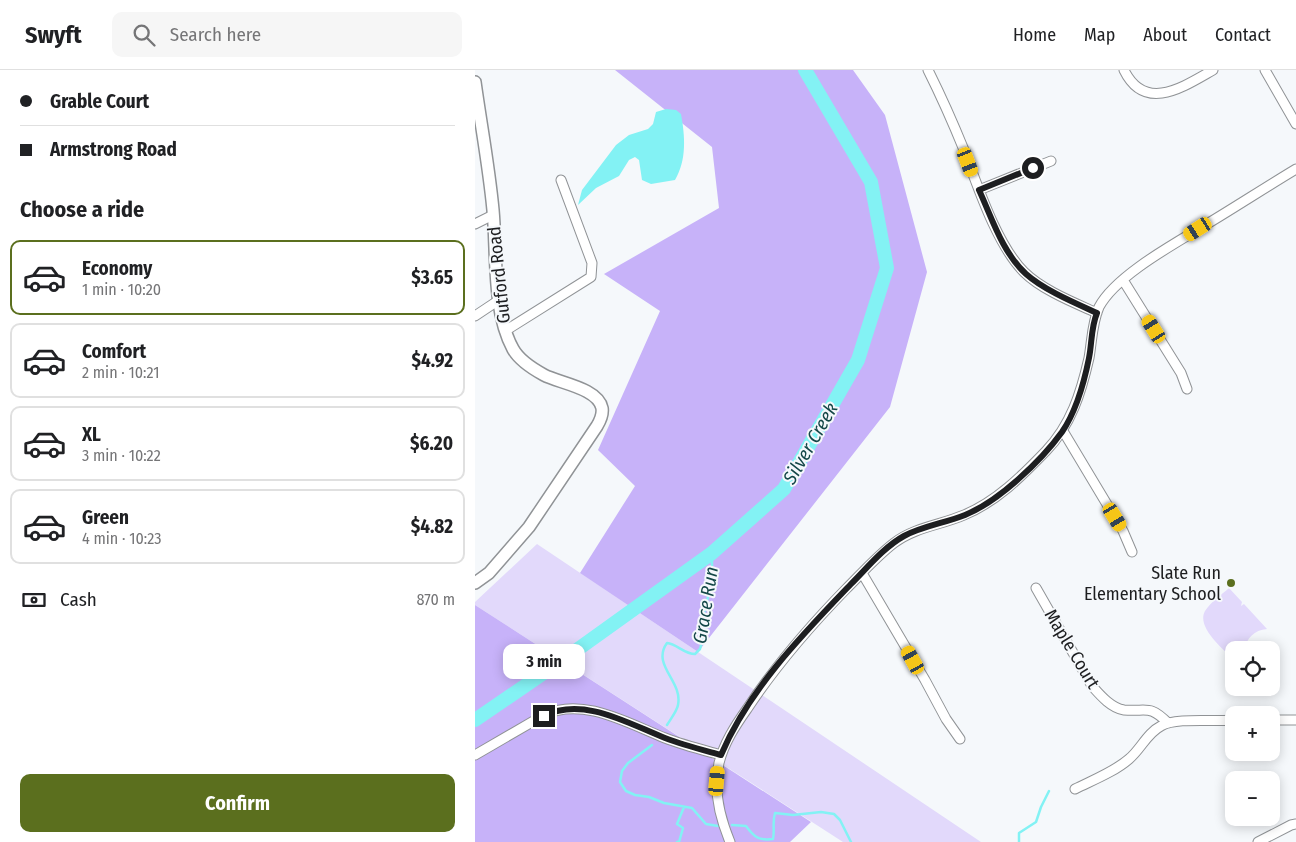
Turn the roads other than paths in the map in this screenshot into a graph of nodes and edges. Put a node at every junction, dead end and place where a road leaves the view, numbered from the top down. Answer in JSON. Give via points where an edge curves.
{"nodes":[{"id":1,"x":928,"y":70,"type":"edge"},
{"id":2,"x":1124,"y":70,"type":"edge"},
{"id":3,"x":1213,"y":70,"type":"edge"},
{"id":4,"x":1265,"y":70,"type":"edge"},
{"id":5,"x":475,"y":82,"type":"edge"},
{"id":6,"x":1296,"y":124,"type":"edge"},
{"id":7,"x":1051,"y":161,"type":"dead end"},
{"id":8,"x":1296,"y":169,"type":"edge"},
{"id":9,"x":561,"y":180,"type":"dead end"},
{"id":10,"x":979,"y":190,"type":"junction"},
{"id":11,"x":493,"y":216,"type":"junction"},
{"id":12,"x":475,"y":224,"type":"edge"},
{"id":13,"x":1123,"y":280,"type":"junction"},
{"id":14,"x":499,"y":300,"type":"junction"},
{"id":15,"x":1097,"y":313,"type":"junction"},
{"id":16,"x":475,"y":316,"type":"edge"},
{"id":17,"x":505,"y":331,"type":"junction"},
{"id":18,"x":1187,"y":389,"type":"dead end"},
{"id":19,"x":1063,"y":431,"type":"junction"},
{"id":20,"x":1132,"y":552,"type":"dead end"},
{"id":21,"x":862,"y":573,"type":"junction"},
{"id":22,"x":475,"y":583,"type":"edge"},
{"id":23,"x":1036,"y":588,"type":"dead end"},
{"id":24,"x":1225,"y":720,"type":"edge"},
{"id":25,"x":1280,"y":720,"type":"edge"},
{"id":26,"x":1296,"y":720,"type":"edge"},
{"id":27,"x":1168,"y":724,"type":"junction"},
{"id":28,"x":960,"y":739,"type":"dead end"},
{"id":29,"x":475,"y":755,"type":"edge"},
{"id":30,"x":721,"y":755,"type":"junction"},
{"id":31,"x":1075,"y":788,"type":"dead end"},
{"id":32,"x":1296,"y":824,"type":"edge"},
{"id":33,"x":730,"y":842,"type":"edge"},
{"id":34,"x":1257,"y":842,"type":"edge"}],
"edges":[{"from":1,"to":10,"type":"street"},
{"from":2,"to":3,"type":"street","via":[[1133,86],[1158,94],[1173,91]]},
{"from":4,"to":6,"type":"street"},
{"from":5,"to":11,"type":"street","name":"Gutford Road"},
{"from":7,"to":10,"type":"street"},
{"from":8,"to":13,"type":"street","via":[[1166,249]]},
{"from":9,"to":17,"type":"street","via":[[592,263],[591,277]]},
{"from":10,"to":15,"type":"street","via":[[1005,247],[1025,273]]},
{"from":11,"to":12,"type":"street"},
{"from":11,"to":14,"type":"street","name":"Gutford Road"},
{"from":13,"to":15,"type":"street"},
{"from":13,"to":18,"type":"street","via":[[1181,373]]},
{"from":14,"to":16,"type":"street"},
{"from":14,"to":17,"type":"street","name":"Gutford Road"},
{"from":15,"to":19,"type":"street","via":[[1080,394]]},
{"from":17,"to":22,"type":"street","name":"Gutford Road","via":[[513,350],[525,362],[545,376],[582,389],[597,399],[602,408],[601,417],[529,527],[489,574]]},
{"from":19,"to":20,"type":"street","via":[[1123,531]]},
{"from":19,"to":21,"type":"street","via":[[1004,491],[967,514],[905,536]]},
{"from":21,"to":28,"type":"street"},
{"from":21,"to":30,"type":"street","via":[[809,628],[765,681]]},
{"from":23,"to":27,"type":"street","name":"Maple Court","via":[[1092,686],[1101,696],[1123,710],[1154,712]]},
{"from":24,"to":27,"type":"street"},
{"from":25,"to":26,"type":"street"},
{"from":27,"to":31,"type":"street","via":[[1153,732],[1121,765]]},
{"from":29,"to":30,"type":"street","via":[[553,711],[565,708],[605,715]]},
{"from":30,"to":33,"type":"street","via":[[718,794]]},
{"from":32,"to":34,"type":"street"}]}
